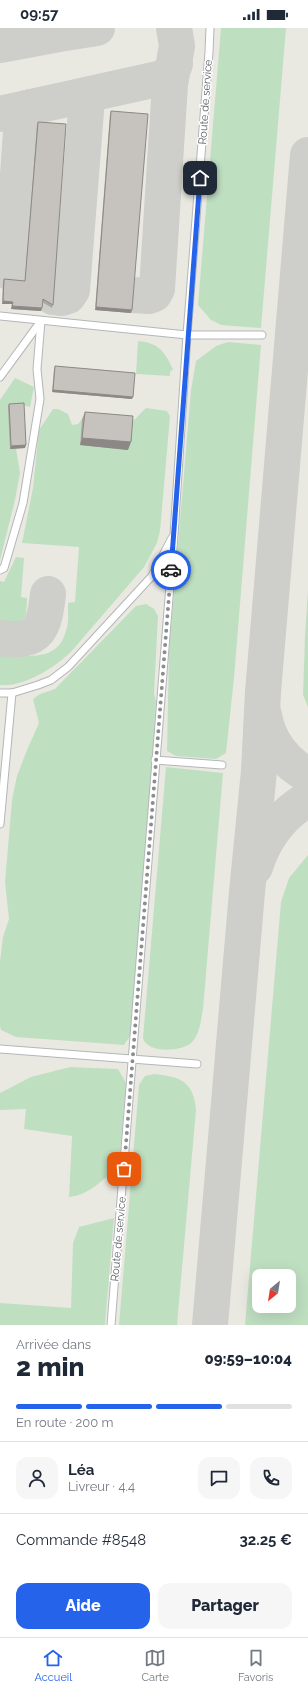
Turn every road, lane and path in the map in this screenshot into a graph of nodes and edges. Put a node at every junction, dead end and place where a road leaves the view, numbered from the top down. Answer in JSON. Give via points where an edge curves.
{"nodes":[{"id":1,"x":210,"y":28,"type":"edge"},
{"id":2,"x":0,"y":316,"type":"edge"},
{"id":3,"x":41,"y":321,"type":"junction"},
{"id":4,"x":187,"y":335,"type":"junction"},
{"id":5,"x":262,"y":335,"type":"dead end"},
{"id":6,"x":0,"y":377,"type":"edge"},
{"id":7,"x":174,"y":535,"type":"junction"},
{"id":8,"x":0,"y":570,"type":"edge"},
{"id":9,"x":0,"y":693,"type":"edge"},
{"id":10,"x":12,"y":693,"type":"junction"},
{"id":11,"x":155,"y":760,"type":"junction"},
{"id":12,"x":222,"y":765,"type":"dead end"},
{"id":13,"x":0,"y":824,"type":"edge"},
{"id":14,"x":0,"y":1049,"type":"edge"},
{"id":15,"x":133,"y":1060,"type":"junction"},
{"id":16,"x":197,"y":1064,"type":"dead end"},
{"id":17,"x":110,"y":1325,"type":"edge"}],
"edges":[{"from":1,"to":4,"type":"lane","name":"Route de service"},
{"from":2,"to":3,"type":"lane"},
{"from":3,"to":4,"type":"lane"},
{"from":3,"to":6,"type":"lane"},
{"from":3,"to":8,"type":"lane","via":[[37,369],[40,399],[23,503],[4,568]]},
{"from":4,"to":5,"type":"lane"},
{"from":4,"to":7,"type":"lane","name":"Route de service"},
{"from":7,"to":10,"type":"lane","via":[[152,576],[68,667],[51,680]]},
{"from":7,"to":11,"type":"lane","name":"Route de service"},
{"from":9,"to":10,"type":"lane"},
{"from":10,"to":13,"type":"lane"},
{"from":11,"to":12,"type":"lane"},
{"from":11,"to":15,"type":"lane","name":"Route de service"},
{"from":14,"to":15,"type":"lane"},
{"from":15,"to":16,"type":"lane"},
{"from":15,"to":17,"type":"lane","name":"Route de service"}]}
